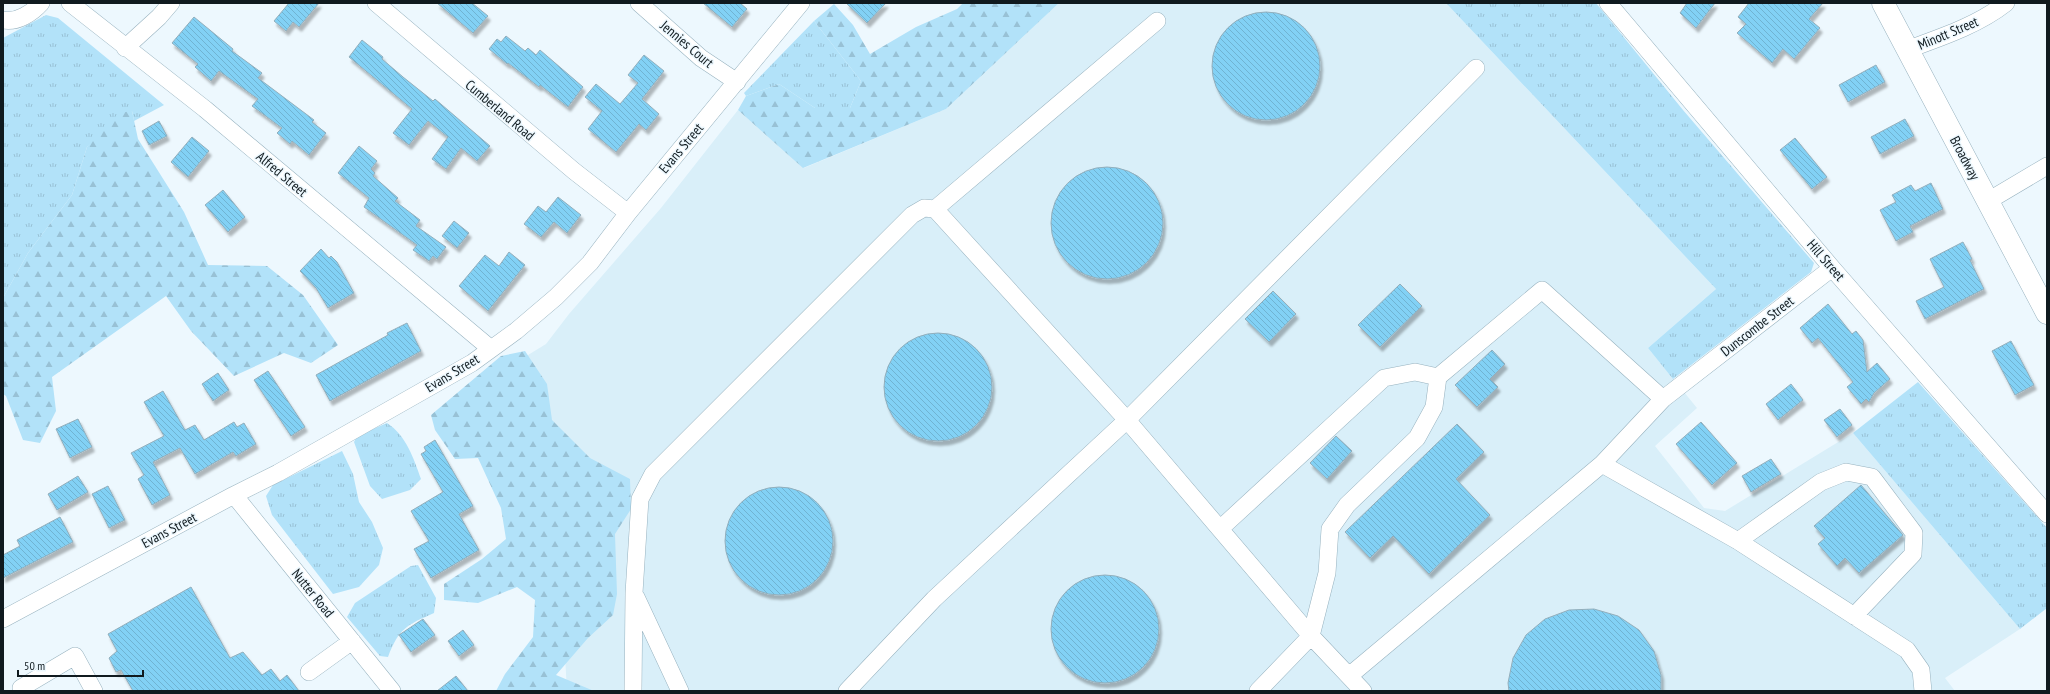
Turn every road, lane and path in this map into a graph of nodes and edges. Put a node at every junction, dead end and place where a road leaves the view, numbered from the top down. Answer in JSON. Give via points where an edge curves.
{"nodes":[{"id":1,"x":41,"y":3,"type":"edge"},
{"id":2,"x":70,"y":3,"type":"edge"},
{"id":3,"x":171,"y":3,"type":"edge"},
{"id":4,"x":376,"y":3,"type":"edge"},
{"id":5,"x":638,"y":3,"type":"edge"},
{"id":6,"x":801,"y":3,"type":"edge"},
{"id":7,"x":1608,"y":3,"type":"edge"},
{"id":8,"x":1883,"y":3,"type":"edge"},
{"id":9,"x":2006,"y":3,"type":"edge"},
{"id":10,"x":3,"y":20,"type":"edge"},
{"id":11,"x":1157,"y":21,"type":"dead end"},
{"id":12,"x":125,"y":48,"type":"junction"},
{"id":13,"x":1909,"y":49,"type":"junction"},
{"id":14,"x":1476,"y":68,"type":"dead end"},
{"id":15,"x":737,"y":82,"type":"junction"},
{"id":16,"x":2047,"y":166,"type":"edge"},
{"id":17,"x":1988,"y":201,"type":"junction"},
{"id":18,"x":935,"y":208,"type":"junction"},
{"id":19,"x":628,"y":213,"type":"junction"},
{"id":20,"x":1832,"y":268,"type":"junction"},
{"id":21,"x":2047,"y":313,"type":"edge"},
{"id":22,"x":491,"y":349,"type":"junction"},
{"id":23,"x":1438,"y":377,"type":"junction"},
{"id":24,"x":1663,"y":399,"type":"junction"},
{"id":25,"x":1127,"y":420,"type":"junction"},
{"id":26,"x":1602,"y":464,"type":"junction"},
{"id":27,"x":234,"y":495,"type":"junction"},
{"id":28,"x":2047,"y":514,"type":"edge"},
{"id":29,"x":1221,"y":528,"type":"junction"},
{"id":30,"x":1738,"y":541,"type":"junction"},
{"id":31,"x":634,"y":593,"type":"junction"},
{"id":32,"x":1854,"y":616,"type":"junction"},
{"id":33,"x":3,"y":619,"type":"edge"},
{"id":34,"x":1311,"y":636,"type":"junction"},
{"id":35,"x":352,"y":641,"type":"junction"},
{"id":36,"x":309,"y":672,"type":"dead end"},
{"id":37,"x":1349,"y":676,"type":"junction"},
{"id":38,"x":22,"y":691,"type":"edge"},
{"id":39,"x":94,"y":691,"type":"edge"},
{"id":40,"x":392,"y":691,"type":"edge"},
{"id":41,"x":633,"y":691,"type":"edge"},
{"id":42,"x":680,"y":691,"type":"edge"},
{"id":43,"x":847,"y":691,"type":"edge"},
{"id":44,"x":1258,"y":691,"type":"edge"},
{"id":45,"x":1363,"y":691,"type":"edge"},
{"id":46,"x":1923,"y":691,"type":"edge"}],
"edges":[{"from":1,"to":10,"type":"street","via":[[23,17]]},
{"from":2,"to":12,"type":"street","name":"Alfred Street"},
{"from":3,"to":12,"type":"street","via":[[159,18]]},
{"from":4,"to":19,"type":"street","name":"Cumberland Road","via":[[568,166]]},
{"from":5,"to":15,"type":"street","name":"Jennies Court","via":[[701,58]]},
{"from":6,"to":15,"type":"street","name":"Evans Street"},
{"from":7,"to":20,"type":"street","name":"Hill Street"},
{"from":8,"to":13,"type":"main road","name":"Broadway"},
{"from":9,"to":13,"type":"street","name":"Minott Street","via":[[1985,17],[1950,34]]},
{"from":11,"to":18,"type":"street"},
{"from":12,"to":22,"type":"street","name":"Alfred Street","via":[[205,109]]},
{"from":13,"to":17,"type":"main road","name":"Broadway"},
{"from":14,"to":25,"type":"street"},
{"from":15,"to":19,"type":"street","name":"Evans Street"},
{"from":16,"to":17,"type":"street"},
{"from":17,"to":21,"type":"main road","name":"Broadway"},
{"from":18,"to":25,"type":"street"},
{"from":18,"to":31,"type":"street","via":[[924,208],[912,215],[653,474],[640,498]]},
{"from":19,"to":22,"type":"street","name":"Evans Street","via":[[590,263],[556,298]]},
{"from":20,"to":24,"type":"street","name":"Dunscombe Street"},
{"from":20,"to":28,"type":"street","name":"Hill Street"},
{"from":22,"to":27,"type":"street","name":"Evans Street","via":[[278,473]]},
{"from":23,"to":24,"type":"street","via":[[1542,290]]},
{"from":23,"to":29,"type":"street","via":[[1415,372],[1384,378]]},
{"from":23,"to":34,"type":"street","via":[[1434,407],[1417,438],[1347,505],[1330,529],[1327,573]]},
{"from":24,"to":26,"type":"street","name":"Dunscombe Street"},
{"from":25,"to":29,"type":"street"},
{"from":25,"to":43,"type":"street","via":[[934,599]]},
{"from":26,"to":30,"type":"street"},
{"from":26,"to":37,"type":"street","name":"Dunscombe Street"},
{"from":27,"to":33,"type":"street","name":"Evans Street"},
{"from":27,"to":35,"type":"street","name":"Nutter Road"},
{"from":29,"to":34,"type":"street"},
{"from":30,"to":32,"type":"street"},
{"from":30,"to":32,"type":"street","via":[[1821,482],[1846,472],[1872,477],[1914,533],[1913,554]]},
{"from":31,"to":41,"type":"street"},
{"from":31,"to":42,"type":"street"},
{"from":32,"to":46,"type":"street","via":[[1907,650],[1921,670]]},
{"from":34,"to":37,"type":"street"},
{"from":34,"to":44,"type":"street"},
{"from":35,"to":36,"type":"street"},
{"from":35,"to":40,"type":"street","name":"Nutter Road"},
{"from":37,"to":45,"type":"street"},
{"from":38,"to":39,"type":"street","via":[[21,688],[75,656]]}]}
